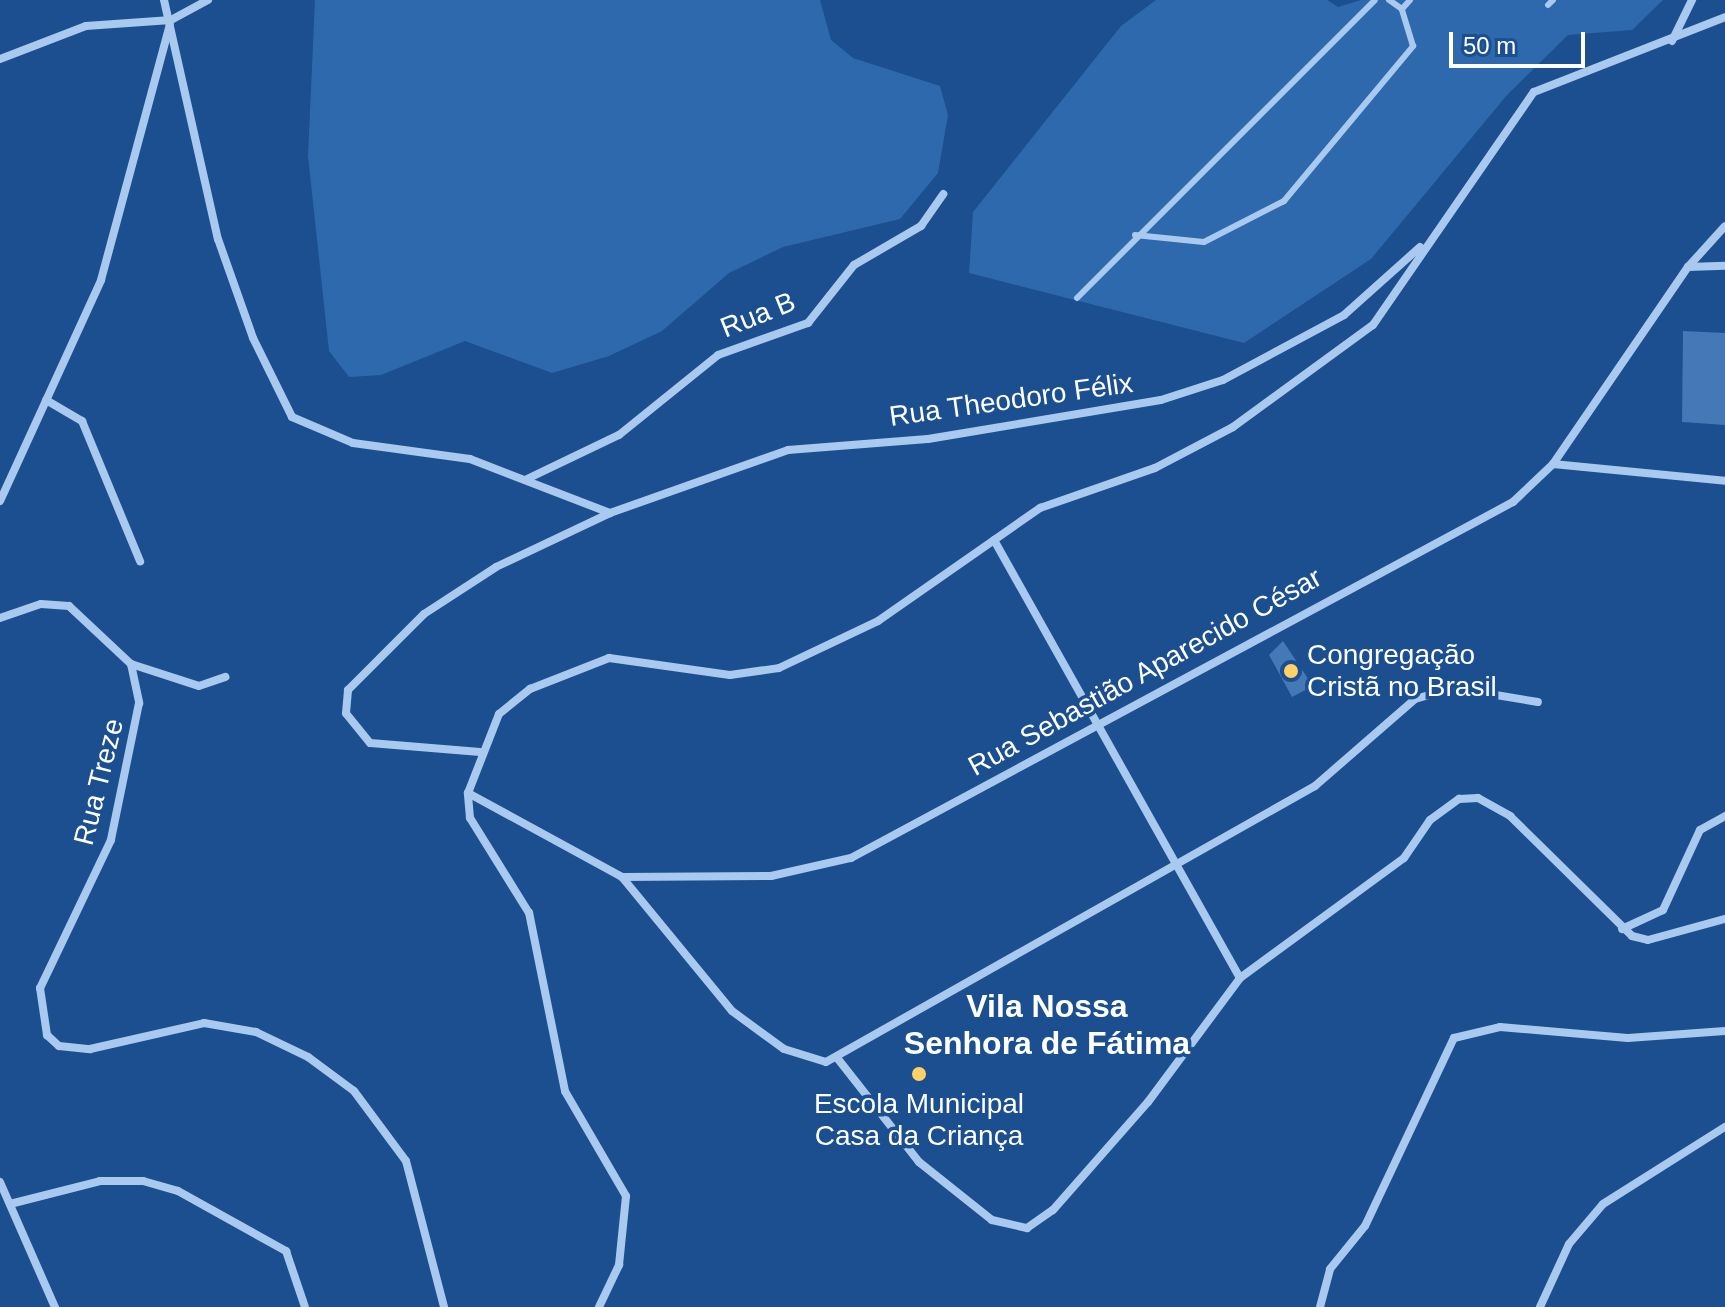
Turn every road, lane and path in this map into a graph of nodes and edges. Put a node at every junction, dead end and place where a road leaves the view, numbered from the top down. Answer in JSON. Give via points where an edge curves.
{"nodes":[{"id":1,"x":164,"y":0,"type":"edge"},
{"id":2,"x":208,"y":0,"type":"edge"},
{"id":3,"x":1375,"y":0,"type":"edge"},
{"id":4,"x":1389,"y":0,"type":"edge"},
{"id":5,"x":1410,"y":0,"type":"edge"},
{"id":6,"x":1692,"y":0,"type":"edge"},
{"id":7,"x":1402,"y":9,"type":"junction"},
{"id":8,"x":1725,"y":17,"type":"edge"},
{"id":9,"x":171,"y":20,"type":"junction"},
{"id":10,"x":1672,"y":41,"type":"junction"},
{"id":11,"x":0,"y":59,"type":"edge"},
{"id":12,"x":943,"y":194,"type":"dead end"},
{"id":13,"x":1725,"y":226,"type":"edge"},
{"id":14,"x":1135,"y":235,"type":"junction"},
{"id":15,"x":1424,"y":244,"type":"junction"},
{"id":16,"x":1725,"y":266,"type":"edge"},
{"id":17,"x":1688,"y":267,"type":"junction"},
{"id":18,"x":1077,"y":298,"type":"dead end"},
{"id":19,"x":46,"y":400,"type":"junction"},
{"id":20,"x":1553,"y":464,"type":"junction"},
{"id":21,"x":527,"y":479,"type":"junction"},
{"id":22,"x":1725,"y":481,"type":"edge"},
{"id":23,"x":0,"y":501,"type":"edge"},
{"id":24,"x":610,"y":513,"type":"junction"},
{"id":25,"x":994,"y":540,"type":"junction"},
{"id":26,"x":140,"y":561,"type":"dead end"},
{"id":27,"x":0,"y":618,"type":"edge"},
{"id":28,"x":131,"y":664,"type":"junction"},
{"id":29,"x":225,"y":677,"type":"dead end"},
{"id":30,"x":1538,"y":702,"type":"dead end"},
{"id":31,"x":1095,"y":723,"type":"junction"},
{"id":32,"x":480,"y":752,"type":"junction"},
{"id":33,"x":468,"y":793,"type":"junction"},
{"id":34,"x":1725,"y":816,"type":"edge"},
{"id":35,"x":1179,"y":864,"type":"junction"},
{"id":36,"x":622,"y":877,"type":"junction"},
{"id":37,"x":1725,"y":919,"type":"edge"},
{"id":38,"x":1622,"y":929,"type":"junction"},
{"id":39,"x":1240,"y":978,"type":"junction"},
{"id":40,"x":1725,"y":1031,"type":"edge"},
{"id":41,"x":838,"y":1059,"type":"junction"},
{"id":42,"x":1725,"y":1127,"type":"edge"},
{"id":43,"x":0,"y":1182,"type":"edge"},
{"id":44,"x":10,"y":1204,"type":"junction"},
{"id":45,"x":55,"y":1307,"type":"edge"},
{"id":46,"x":305,"y":1307,"type":"edge"},
{"id":47,"x":444,"y":1307,"type":"edge"},
{"id":48,"x":599,"y":1307,"type":"edge"},
{"id":49,"x":1320,"y":1307,"type":"edge"},
{"id":50,"x":1540,"y":1307,"type":"edge"}],
"edges":[{"from":1,"to":9,"type":"street"},
{"from":2,"to":9,"type":"street"},
{"from":3,"to":14,"type":"lane"},
{"from":4,"to":7,"type":"lane"},
{"from":5,"to":7,"type":"lane"},
{"from":6,"to":10,"type":"street"},
{"from":7,"to":14,"type":"lane","via":[[1413,46],[1284,201],[1204,242]]},
{"from":8,"to":10,"type":"street"},
{"from":9,"to":11,"type":"street","via":[[86,26]]},
{"from":9,"to":19,"type":"street","via":[[122,221]]},
{"from":9,"to":21,"type":"street","via":[[218,239],[253,338],[292,417],[353,443],[470,459]]},
{"from":10,"to":15,"type":"street","via":[[1534,92]]},
{"from":12,"to":21,"type":"street","name":"Rua B","via":[[921,226],[854,265],[808,323],[718,355],[619,435]]},
{"from":13,"to":17,"type":"street","name":"Rua Sebastião Aparecido César"},
{"from":14,"to":18,"type":"lane"},
{"from":15,"to":24,"type":"street","name":"Rua Theodoro Félix","via":[[1332,324],[1223,380],[1161,400],[928,439],[788,450]]},
{"from":15,"to":25,"type":"street","via":[[1394,300],[1318,370],[1188,452],[1040,508]]},
{"from":16,"to":17,"type":"street"},
{"from":17,"to":20,"type":"street","name":"Rua Sebastião Aparecido César"},
{"from":19,"to":23,"type":"street"},
{"from":19,"to":26,"type":"street","via":[[82,421]]},
{"from":20,"to":22,"type":"street"},
{"from":20,"to":31,"type":"street","name":"Rua Sebastião Aparecido César","via":[[1473,527]]},
{"from":21,"to":24,"type":"street"},
{"from":24,"to":32,"type":"street","name":"Rua Theodoro Félix","via":[[496,567],[424,614],[348,690],[346,713],[370,743]]},
{"from":25,"to":31,"type":"street"},
{"from":25,"to":32,"type":"street","via":[[878,621],[779,668],[730,675],[632,657],[573,668],[511,701]]},
{"from":27,"to":28,"type":"street","via":[[41,604],[69,606]]},
{"from":28,"to":29,"type":"street","via":[[199,686]]},
{"from":28,"to":47,"type":"street","name":"Rua Treze","via":[[140,720],[111,840],[40,988],[40,1022],[59,1046],[90,1049],[204,1023],[256,1032],[308,1057],[354,1091],[406,1161]]},
{"from":30,"to":35,"type":"street","via":[[1454,688],[1427,693],[1399,708],[1315,786]]},
{"from":31,"to":35,"type":"street"},
{"from":31,"to":36,"type":"street","name":"Rua Sebastião Aparecido César","via":[[851,858],[771,876]]},
{"from":32,"to":33,"type":"street"},
{"from":33,"to":36,"type":"street","name":"Rua Sebastião Aparecido César"},
{"from":33,"to":48,"type":"street","via":[[473,827],[529,913],[565,1091],[626,1196],[619,1265]]},
{"from":34,"to":38,"type":"street","via":[[1700,830],[1663,910]]},
{"from":35,"to":39,"type":"street"},
{"from":35,"to":41,"type":"street"},
{"from":36,"to":41,"type":"street","via":[[732,1011],[803,1058]]},
{"from":37,"to":38,"type":"street","via":[[1648,940]]},
{"from":38,"to":39,"type":"street","via":[[1510,816],[1478,798],[1459,799],[1430,820],[1404,858]]},
{"from":39,"to":41,"type":"street","via":[[1148,1102],[1053,1210],[1027,1228],[992,1220],[919,1162]]},
{"from":40,"to":49,"type":"street","via":[[1628,1038],[1500,1027],[1454,1038],[1365,1226],[1330,1269]]},
{"from":42,"to":50,"type":"street","via":[[1603,1204],[1569,1244]]},
{"from":43,"to":44,"type":"street"},
{"from":44,"to":45,"type":"street"},
{"from":44,"to":46,"type":"street","via":[[100,1181],[143,1181],[178,1191],[286,1251]]}]}
